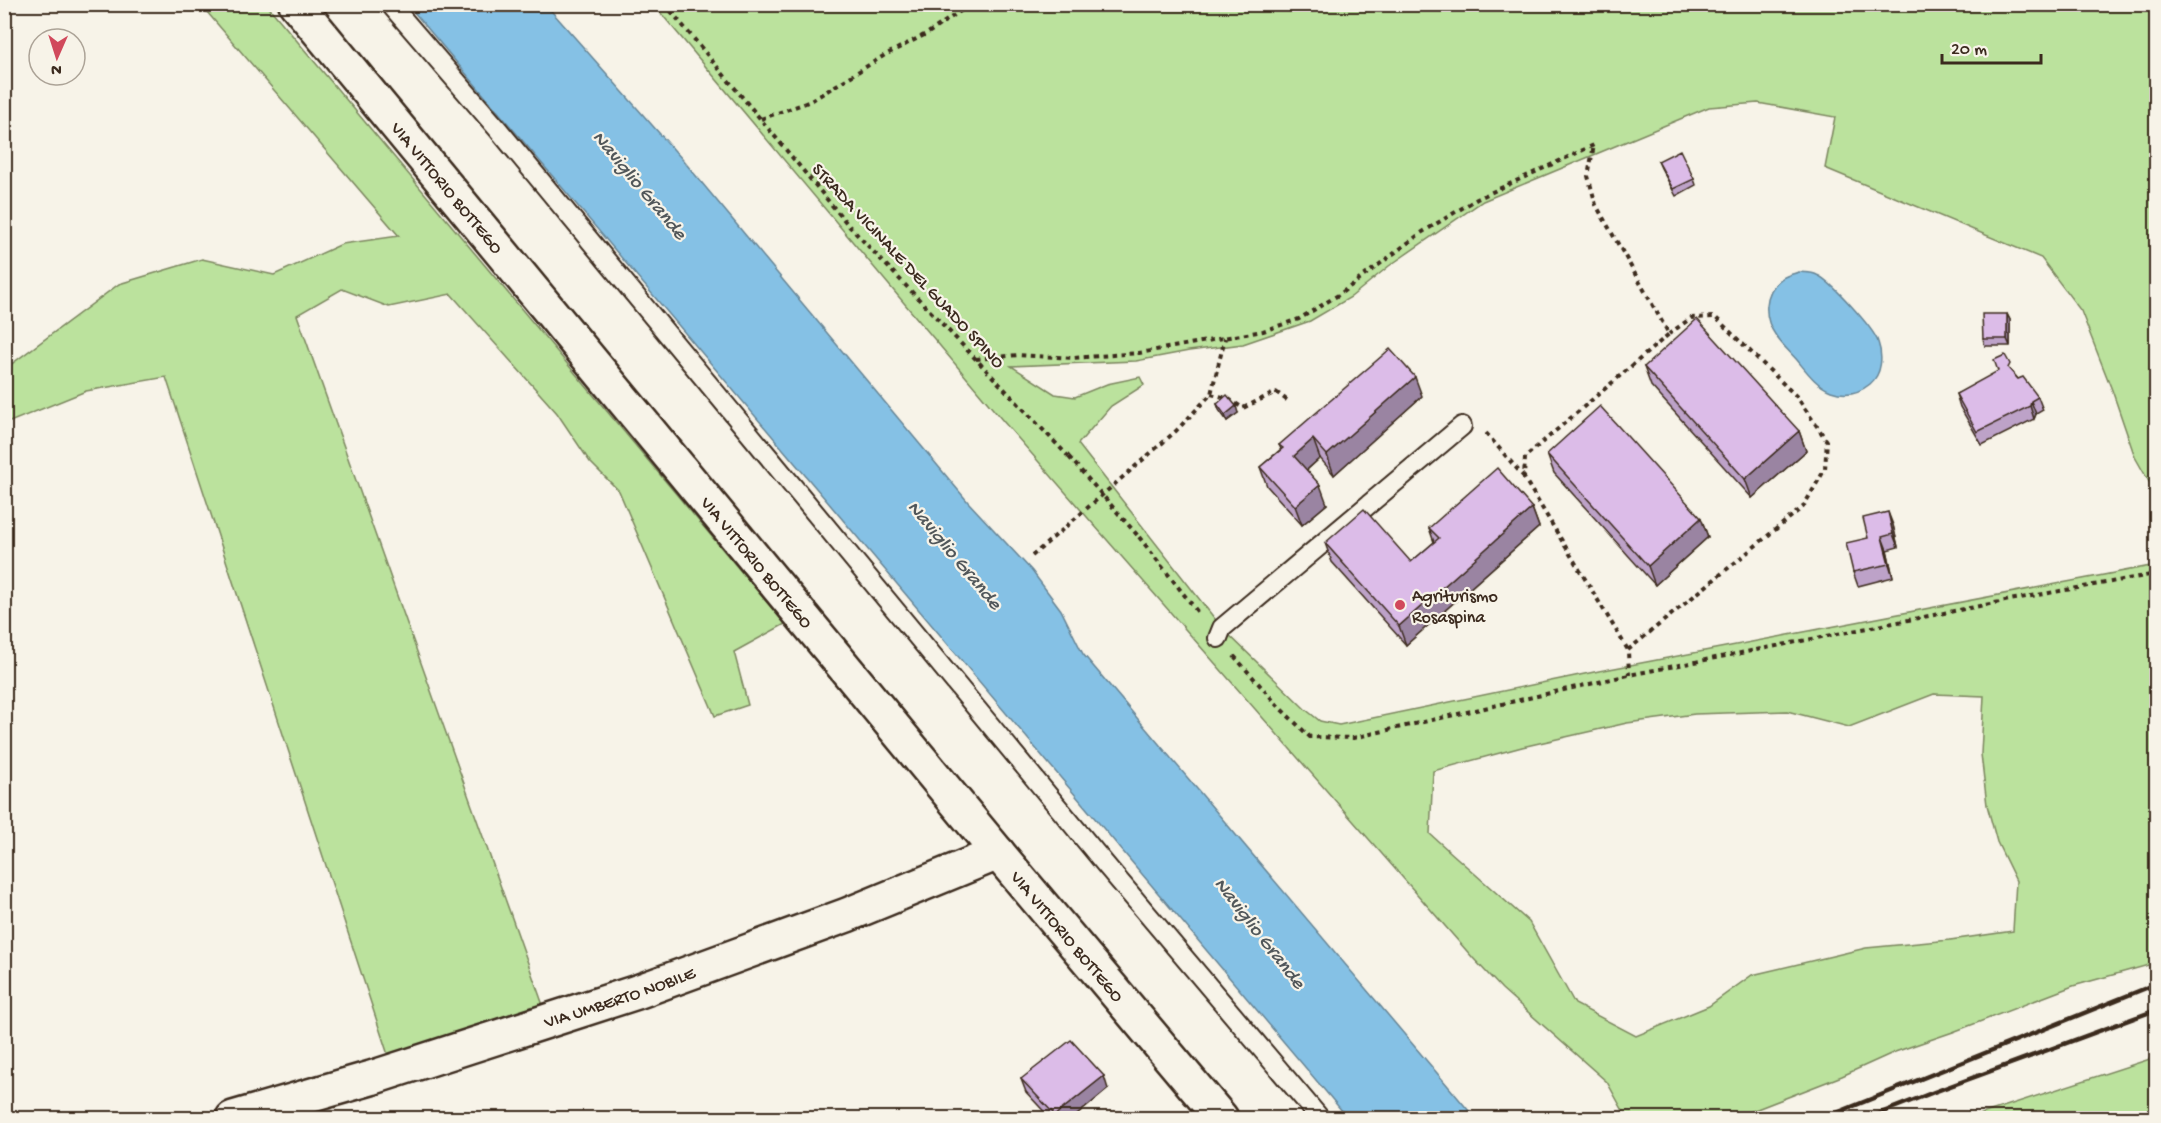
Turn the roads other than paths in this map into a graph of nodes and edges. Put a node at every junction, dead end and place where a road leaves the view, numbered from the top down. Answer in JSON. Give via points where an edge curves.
{"nodes":[{"id":1,"x":296,"y":4,"type":"edge"},
{"id":2,"x":390,"y":4,"type":"edge"},
{"id":3,"x":1461,"y":426,"type":"road end"},
{"id":4,"x":1218,"y":638,"type":"dead end"},
{"id":5,"x":998,"y":853,"type":"junction"},
{"id":6,"x":233,"y":1119,"type":"edge"},
{"id":7,"x":1221,"y":1119,"type":"edge"},
{"id":8,"x":1320,"y":1119,"type":"edge"}],
"edges":[{"from":1,"to":5,"type":"street","name":"VIA VITTORIO BOTTEGO"},
{"from":2,"to":8,"type":"lane"},
{"from":3,"to":4,"type":"lane","via":[[1222,628]]},
{"from":5,"to":6,"type":"street","name":"VIA UMBERTO NOBILE","via":[[847,915],[637,992]]},
{"from":5,"to":7,"type":"street","name":"VIA VITTORIO BOTTEGO"}]}
